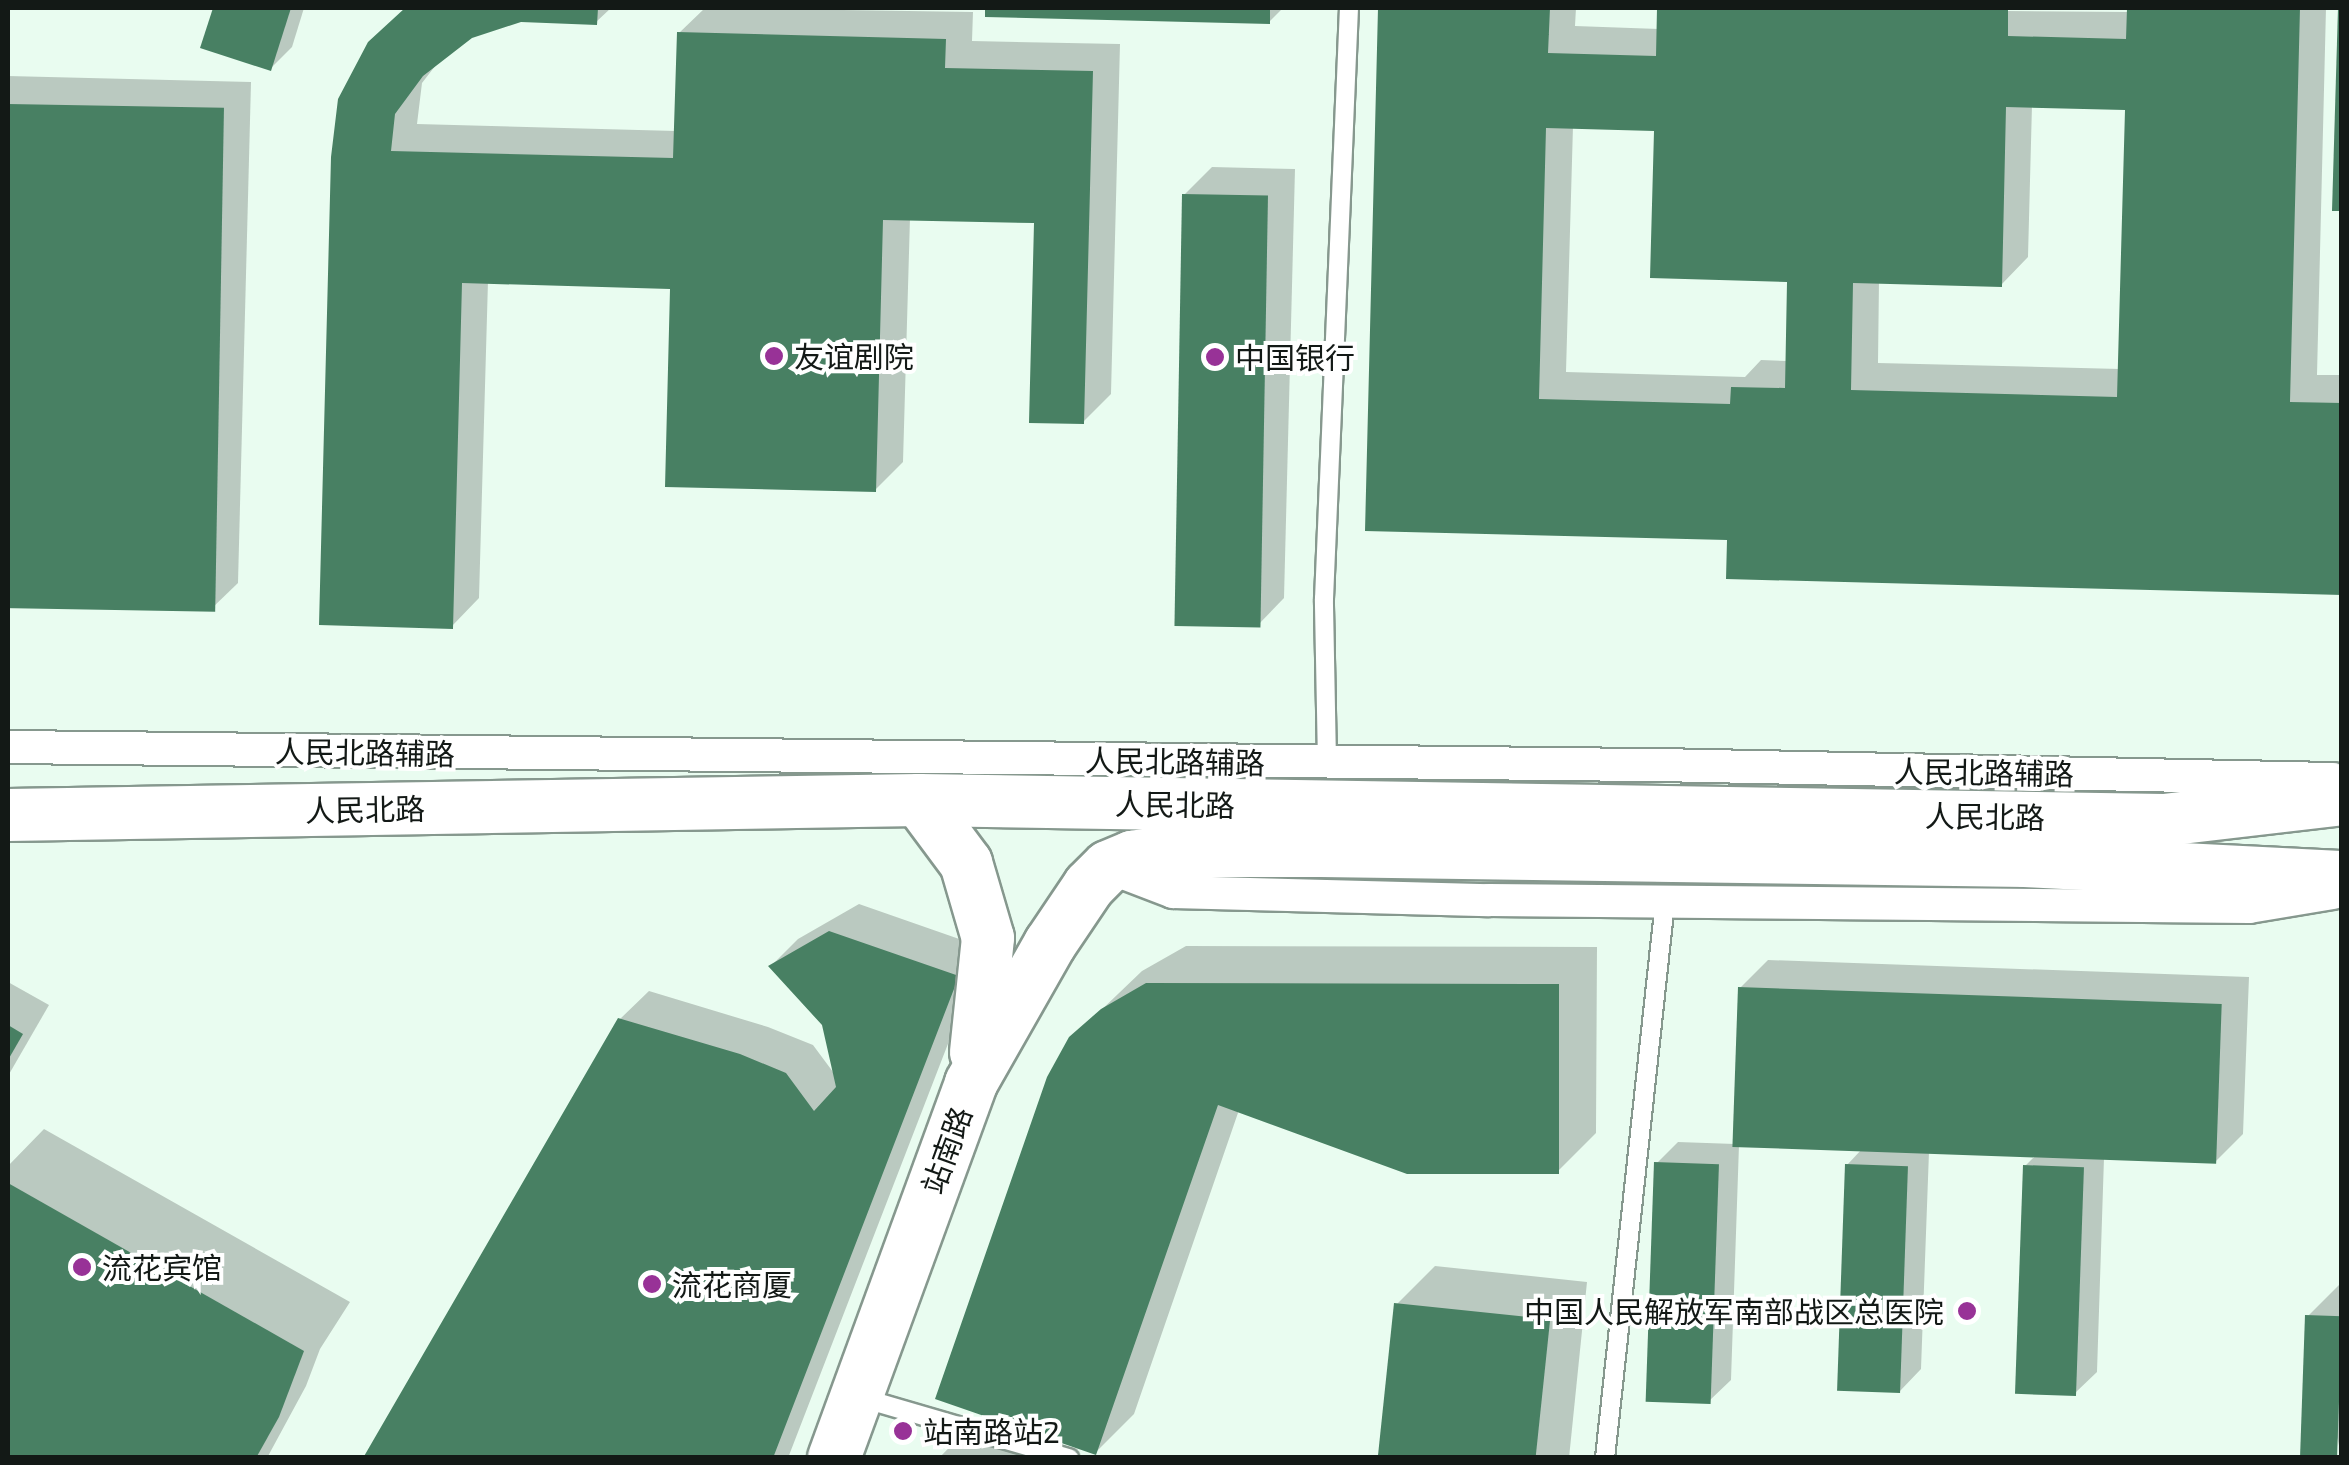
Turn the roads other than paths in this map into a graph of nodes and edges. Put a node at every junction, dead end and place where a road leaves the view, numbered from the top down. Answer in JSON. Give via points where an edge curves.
{"nodes":[{"id":1,"x":1349,"y":8,"type":"edge"},
{"id":2,"x":8,"y":747,"type":"edge"},
{"id":3,"x":571,"y":780,"type":"junction"},
{"id":4,"x":2342,"y":780,"type":"edge"},
{"id":5,"x":1327,"y":785,"type":"junction"},
{"id":6,"x":2342,"y":799,"type":"edge"},
{"id":7,"x":919,"y":800,"type":"junction"},
{"id":8,"x":8,"y":815,"type":"edge"},
{"id":9,"x":1108,"y":868,"type":"joint"},
{"id":10,"x":2342,"y":877,"type":"edge"},
{"id":11,"x":1600,"y":878,"type":"junction"},
{"id":12,"x":2342,"y":892,"type":"edge"},
{"id":13,"x":1665,"y":902,"type":"junction"},
{"id":14,"x":971,"y":1083,"type":"junction"},
{"id":15,"x":856,"y":1397,"type":"junction"},
{"id":16,"x":834,"y":1458,"type":"edge"},
{"id":17,"x":1068,"y":1458,"type":"edge"},
{"id":18,"x":1605,"y":1458,"type":"edge"}],
"edges":[{"from":1,"to":5,"type":"lane","via":[[1324,599]]},
{"from":2,"to":3,"type":"street","name":"人民北路辅路"},
{"from":3,"to":5,"type":"street","name":"人民北路辅路"},
{"from":3,"to":7,"type":"main road","name":"人民北路"},
{"from":3,"to":8,"type":"main road","name":"人民北路"},
{"from":4,"to":5,"type":"street","name":"人民北路辅路"},
{"from":5,"to":6,"type":"main road","name":"人民北路","via":[[2164,820]]},
{"from":5,"to":7,"type":"main road","name":"人民北路"},
{"from":7,"to":14,"type":"main road","via":[[966,863],[988,938]]},
{"from":9,"to":11,"type":"main road","name":"人民北路","via":[[1132,856],[1171,851]]},
{"from":9,"to":14,"type":"main road","name":"站南路","via":[[1050,944]]},
{"from":10,"to":11,"type":"main road","name":"人民北路","via":[[2026,861]]},
{"from":11,"to":13,"type":"street"},
{"from":12,"to":13,"type":"street","via":[[2248,907]]},
{"from":13,"to":18,"type":"lane"},
{"from":14,"to":15,"type":"main road","name":"站南路"},
{"from":15,"to":16,"type":"main road","name":"站南路"},
{"from":15,"to":17,"type":"lane"}]}
